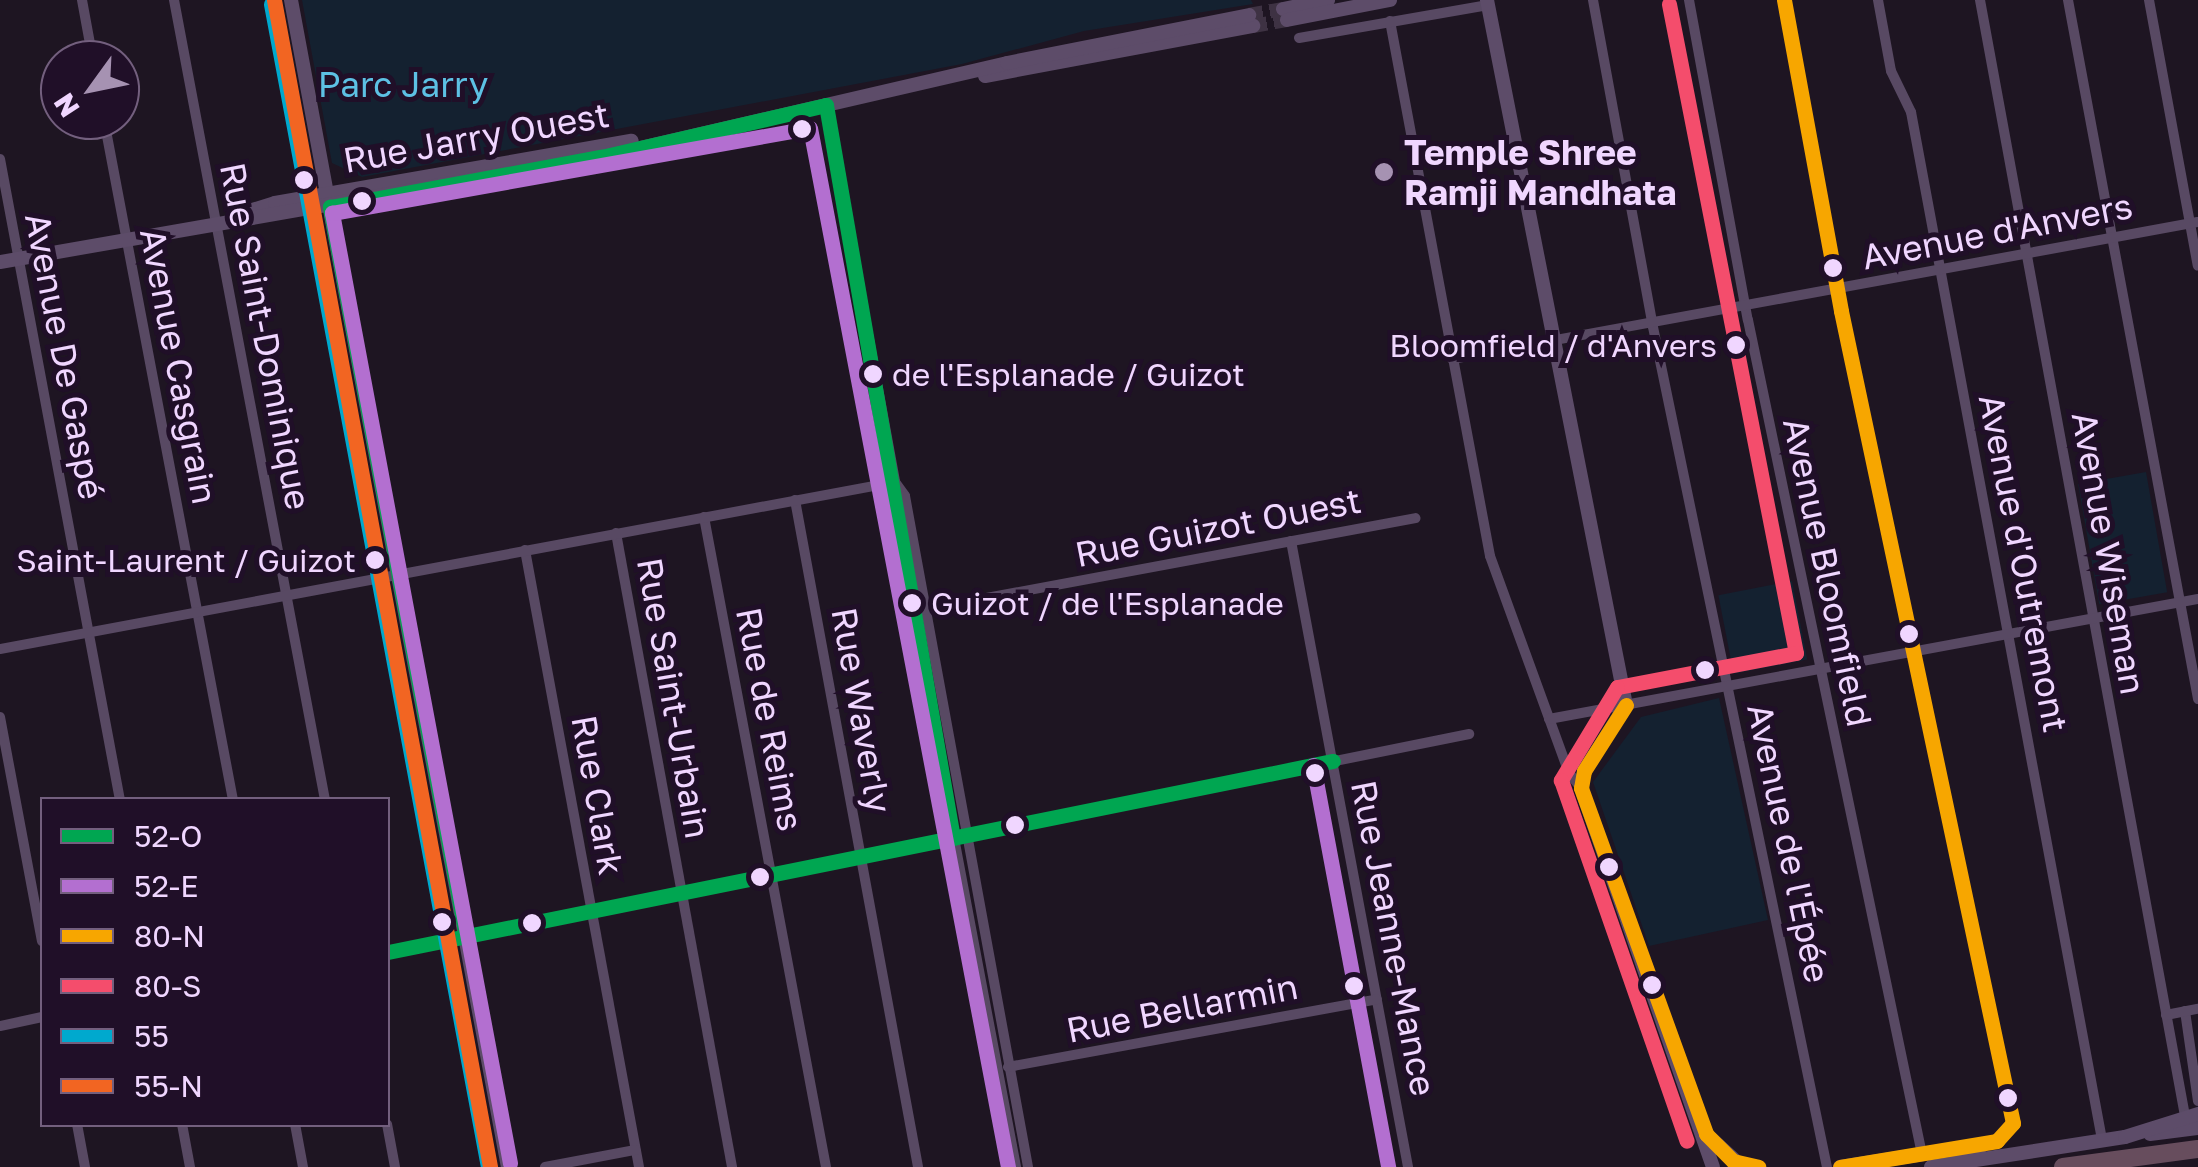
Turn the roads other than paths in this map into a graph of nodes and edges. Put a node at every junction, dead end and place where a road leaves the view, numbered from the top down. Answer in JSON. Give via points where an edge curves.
{"nodes":[{"id":1,"x":82,"y":0,"type":"edge"},
{"id":2,"x":174,"y":0,"type":"edge"},
{"id":3,"x":274,"y":0,"type":"edge"},
{"id":4,"x":291,"y":0,"type":"edge"},
{"id":5,"x":1328,"y":0,"type":"edge"},
{"id":6,"x":1390,"y":0,"type":"edge"},
{"id":7,"x":1593,"y":0,"type":"edge"},
{"id":8,"x":1689,"y":0,"type":"edge"},
{"id":9,"x":1784,"y":0,"type":"edge"},
{"id":10,"x":1878,"y":0,"type":"edge"},
{"id":11,"x":1980,"y":0,"type":"edge"},
{"id":12,"x":2068,"y":0,"type":"edge"},
{"id":13,"x":2149,"y":0,"type":"edge"},
{"id":14,"x":1488,"y":2,"type":"edge"},
{"id":15,"x":1251,"y":21,"type":"tunnel mouth"},
{"id":16,"x":1390,"y":21,"type":"junction"},
{"id":17,"x":1298,"y":38,"type":"dead end"},
{"id":18,"x":89,"y":40,"type":"edge"},
{"id":19,"x":826,"y":105,"type":"junction"},
{"id":20,"x":108,"y":140,"type":"edge"},
{"id":21,"x":0,"y":159,"type":"edge"},
{"id":22,"x":329,"y":200,"type":"junction"},
{"id":23,"x":311,"y":203,"type":"junction"},
{"id":24,"x":223,"y":220,"type":"junction"},
{"id":25,"x":2194,"y":223,"type":"edge"},
{"id":26,"x":127,"y":238,"type":"junction"},
{"id":27,"x":2112,"y":238,"type":"junction"},
{"id":28,"x":2027,"y":253,"type":"junction"},
{"id":29,"x":19,"y":258,"type":"junction"},
{"id":30,"x":0,"y":262,"type":"edge"},
{"id":31,"x":2198,"y":266,"type":"edge"},
{"id":32,"x":1941,"y":270,"type":"junction"},
{"id":33,"x":1837,"y":289,"type":"junction"},
{"id":34,"x":1745,"y":306,"type":"junction"},
{"id":35,"x":1652,"y":323,"type":"junction"},
{"id":36,"x":1551,"y":342,"type":"junction"},
{"id":37,"x":1452,"y":359,"type":"junction"},
{"id":38,"x":895,"y":482,"type":"junction"},
{"id":39,"x":795,"y":500,"type":"junction"},
{"id":40,"x":704,"y":517,"type":"junction"},
{"id":41,"x":1416,"y":518,"type":"dead end"},
{"id":42,"x":616,"y":534,"type":"junction"},
{"id":43,"x":1291,"y":541,"type":"junction"},
{"id":44,"x":525,"y":550,"type":"junction"},
{"id":45,"x":398,"y":574,"type":"junction"},
{"id":46,"x":380,"y":577,"type":"junction"},
{"id":47,"x":286,"y":594,"type":"junction"},
{"id":48,"x":2198,"y":598,"type":"edge"},
{"id":49,"x":2180,"y":602,"type":"junction"},
{"id":50,"x":926,"y":609,"type":"junction"},
{"id":51,"x":198,"y":611,"type":"junction"},
{"id":52,"x":911,"y":612,"type":"junction"},
{"id":53,"x":2093,"y":618,"type":"junction"},
{"id":54,"x":89,"y":632,"type":"junction"},
{"id":55,"x":2009,"y":634,"type":"junction"},
{"id":56,"x":0,"y":649,"type":"edge"},
{"id":57,"x":1912,"y":652,"type":"junction"},
{"id":58,"x":1820,"y":669,"type":"junction"},
{"id":59,"x":1728,"y":687,"type":"junction"},
{"id":60,"x":2198,"y":699,"type":"edge"},
{"id":61,"x":1626,"y":705,"type":"junction"},
{"id":62,"x":0,"y":717,"type":"edge"},
{"id":63,"x":1550,"y":719,"type":"junction"},
{"id":64,"x":1468,"y":734,"type":"dead end"},
{"id":65,"x":1333,"y":761,"type":"junction"},
{"id":66,"x":1582,"y":781,"type":"junction"},
{"id":67,"x":119,"y":797,"type":"edge"},
{"id":68,"x":232,"y":797,"type":"edge"},
{"id":69,"x":324,"y":797,"type":"edge"},
{"id":70,"x":968,"y":835,"type":"junction"},
{"id":71,"x":953,"y":838,"type":"junction"},
{"id":72,"x":860,"y":857,"type":"junction"},
{"id":73,"x":771,"y":875,"type":"junction"},
{"id":74,"x":682,"y":893,"type":"junction"},
{"id":75,"x":592,"y":912,"type":"junction"},
{"id":76,"x":40,"y":930,"type":"edge"},
{"id":77,"x":466,"y":936,"type":"junction"},
{"id":78,"x":447,"y":940,"type":"junction"},
{"id":79,"x":390,"y":952,"type":"edge"},
{"id":80,"x":1377,"y":999,"type":"junction"},
{"id":81,"x":2198,"y":1009,"type":"edge"},
{"id":82,"x":2185,"y":1011,"type":"junction"},
{"id":83,"x":2166,"y":1015,"type":"junction"},
{"id":84,"x":40,"y":1017,"type":"edge"},
{"id":85,"x":0,"y":1026,"type":"edge"},
{"id":86,"x":1010,"y":1067,"type":"junction"},
{"id":87,"x":997,"y":1070,"type":"junction"},
{"id":88,"x":2198,"y":1101,"type":"edge"},
{"id":89,"x":2191,"y":1115,"type":"edge"},
{"id":90,"x":79,"y":1127,"type":"edge"},
{"id":91,"x":183,"y":1127,"type":"edge"},
{"id":92,"x":295,"y":1127,"type":"edge"},
{"id":93,"x":388,"y":1127,"type":"edge"},
{"id":94,"x":2198,"y":1128,"type":"edge"},
{"id":95,"x":1706,"y":1134,"type":"junction"},
{"id":96,"x":2125,"y":1137,"type":"junction"},
{"id":97,"x":2102,"y":1140,"type":"junction"},
{"id":98,"x":2198,"y":1149,"type":"edge"},
{"id":99,"x":636,"y":1150,"type":"junction"},
{"id":100,"x":1950,"y":1150,"type":"junction"},
{"id":101,"x":1991,"y":1158,"type":"junction"},
{"id":102,"x":1926,"y":1160,"type":"edge"},
{"id":103,"x":1737,"y":1166,"type":"edge"},
{"id":104,"x":86,"y":1167,"type":"edge"},
{"id":105,"x":190,"y":1167,"type":"edge"},
{"id":106,"x":302,"y":1167,"type":"edge"},
{"id":107,"x":395,"y":1167,"type":"edge"},
{"id":108,"x":490,"y":1167,"type":"edge"},
{"id":109,"x":508,"y":1167,"type":"edge"},
{"id":110,"x":546,"y":1167,"type":"edge"},
{"id":111,"x":639,"y":1167,"type":"edge"},
{"id":112,"x":732,"y":1167,"type":"edge"},
{"id":113,"x":826,"y":1167,"type":"edge"},
{"id":114,"x":918,"y":1167,"type":"edge"},
{"id":115,"x":1016,"y":1167,"type":"edge"},
{"id":116,"x":1028,"y":1167,"type":"edge"},
{"id":117,"x":1408,"y":1167,"type":"edge"},
{"id":118,"x":1713,"y":1167,"type":"edge"},
{"id":119,"x":1758,"y":1167,"type":"edge"},
{"id":120,"x":1827,"y":1167,"type":"edge"},
{"id":121,"x":1840,"y":1167,"type":"edge"},
{"id":122,"x":2064,"y":1167,"type":"edge"}],
"edges":[{"from":1,"to":18,"type":"street"},
{"from":2,"to":24,"type":"street","name":"Rue Saint-Dominique"},
{"from":3,"to":23,"type":"main road"},
{"from":4,"to":22,"type":"main road"},
{"from":5,"to":6,"type":"main road","via":[[1286,14]]},
{"from":7,"to":35,"type":"street","name":"Avenue de l'Épée"},
{"from":8,"to":34,"type":"street","name":"Avenue Bloomfield"},
{"from":9,"to":33,"type":"street"},
{"from":10,"to":32,"type":"street","name":"Avenue d'Outremont","via":[[1891,71],[1911,112]]},
{"from":11,"to":28,"type":"street","name":"Avenue Wiseman"},
{"from":12,"to":27,"type":"street"},
{"from":13,"to":25,"type":"street"},
{"from":14,"to":16,"type":"street"},
{"from":14,"to":36,"type":"main road"},
{"from":15,"to":19,"type":"main road","name":"Rue Jarry Ouest"},
{"from":16,"to":17,"type":"street"},
{"from":16,"to":37,"type":"street"},
{"from":19,"to":22,"type":"main road","name":"Rue Jarry Ouest"},
{"from":19,"to":38,"type":"street"},
{"from":20,"to":26,"type":"street","name":"Avenue Casgrain"},
{"from":21,"to":29,"type":"street","name":"Avenue De Gaspé"},
{"from":22,"to":23,"type":"main road","name":"Rue Jarry Ouest"},
{"from":22,"to":45,"type":"main road"},
{"from":23,"to":24,"type":"main road","name":"Rue Jarry Ouest"},
{"from":23,"to":46,"type":"main road"},
{"from":24,"to":26,"type":"main road","name":"Rue Jarry Ouest"},
{"from":24,"to":47,"type":"street","name":"Rue Saint-Dominique"},
{"from":25,"to":27,"type":"street","name":"Avenue d'Anvers"},
{"from":25,"to":31,"type":"street"},
{"from":26,"to":29,"type":"main road","name":"Rue Jarry Ouest"},
{"from":26,"to":51,"type":"street","name":"Avenue Casgrain"},
{"from":27,"to":28,"type":"street","name":"Avenue d'Anvers"},
{"from":27,"to":49,"type":"street"},
{"from":28,"to":32,"type":"street","name":"Avenue d'Anvers"},
{"from":28,"to":53,"type":"street","name":"Avenue Wiseman"},
{"from":29,"to":30,"type":"main road","name":"Rue Jarry Ouest"},
{"from":29,"to":54,"type":"street","name":"Avenue De Gaspé"},
{"from":32,"to":33,"type":"street","name":"Avenue d'Anvers"},
{"from":32,"to":55,"type":"street","name":"Avenue d'Outremont"},
{"from":33,"to":34,"type":"street","name":"Avenue d'Anvers"},
{"from":33,"to":57,"type":"street"},
{"from":34,"to":35,"type":"street","name":"Avenue d'Anvers"},
{"from":34,"to":58,"type":"street","name":"Avenue Bloomfield"},
{"from":35,"to":36,"type":"street","name":"Avenue d'Anvers"},
{"from":35,"to":59,"type":"street","name":"Avenue de l'Épée"},
{"from":36,"to":37,"type":"street","name":"Avenue d'Anvers"},
{"from":36,"to":61,"type":"main road"},
{"from":37,"to":63,"type":"street","via":[[1490,556]]},
{"from":38,"to":39,"type":"street"},
{"from":38,"to":50,"type":"street","via":[[905,496]]},
{"from":38,"to":52,"type":"street","via":[[890,498]]},
{"from":39,"to":40,"type":"street"},
{"from":39,"to":72,"type":"street","name":"Rue Waverly"},
{"from":40,"to":42,"type":"street"},
{"from":40,"to":73,"type":"street","name":"Rue de Reims"},
{"from":41,"to":43,"type":"street","name":"Rue Guizot Ouest"},
{"from":42,"to":44,"type":"street"},
{"from":42,"to":74,"type":"street","name":"Rue Saint-Urbain"},
{"from":43,"to":50,"type":"street","name":"Rue Guizot Ouest"},
{"from":43,"to":65,"type":"street","name":"Rue Jeanne-Mance"},
{"from":44,"to":45,"type":"street"},
{"from":44,"to":75,"type":"street","name":"Rue Clark"},
{"from":45,"to":46,"type":"street"},
{"from":45,"to":77,"type":"main road"},
{"from":46,"to":47,"type":"street"},
{"from":46,"to":78,"type":"main road"},
{"from":47,"to":51,"type":"street"},
{"from":47,"to":69,"type":"street","name":"Rue Saint-Dominique"},
{"from":48,"to":49,"type":"street"},
{"from":49,"to":53,"type":"street"},
{"from":49,"to":60,"type":"street"},
{"from":50,"to":52,"type":"street","name":"Rue Guizot Ouest"},
{"from":50,"to":70,"type":"street"},
{"from":51,"to":54,"type":"street"},
{"from":51,"to":68,"type":"street","name":"Avenue Casgrain"},
{"from":52,"to":71,"type":"street"},
{"from":53,"to":55,"type":"street"},
{"from":53,"to":83,"type":"street","name":"Avenue Wiseman"},
{"from":54,"to":56,"type":"street"},
{"from":54,"to":67,"type":"street","name":"Avenue De Gaspé"},
{"from":55,"to":57,"type":"street"},
{"from":55,"to":97,"type":"street","name":"Avenue d'Outremont"},
{"from":57,"to":58,"type":"street"},
{"from":57,"to":100,"type":"street","via":[[2012,1129],[2002,1139]]},
{"from":58,"to":59,"type":"street"},
{"from":58,"to":102,"type":"street","name":"Avenue Bloomfield"},
{"from":59,"to":61,"type":"street"},
{"from":59,"to":120,"type":"street","name":"Avenue de l'Épée"},
{"from":61,"to":63,"type":"street"},
{"from":61,"to":66,"type":"main road"},
{"from":62,"to":76,"type":"street"},
{"from":63,"to":66,"type":"street"},
{"from":64,"to":65,"type":"street"},
{"from":65,"to":70,"type":"street"},
{"from":65,"to":80,"type":"street","name":"Rue Jeanne-Mance"},
{"from":66,"to":95,"type":"main road"},
{"from":70,"to":71,"type":"street"},
{"from":70,"to":86,"type":"street"},
{"from":71,"to":72,"type":"street"},
{"from":71,"to":87,"type":"street"},
{"from":72,"to":73,"type":"street"},
{"from":72,"to":114,"type":"street","name":"Rue Waverly"},
{"from":73,"to":74,"type":"street"},
{"from":73,"to":113,"type":"street","name":"Rue de Reims"},
{"from":74,"to":75,"type":"street"},
{"from":74,"to":112,"type":"street","name":"Rue Saint-Urbain"},
{"from":75,"to":77,"type":"street"},
{"from":75,"to":99,"type":"street","name":"Rue Clark"},
{"from":77,"to":78,"type":"street"},
{"from":77,"to":109,"type":"main road"},
{"from":78,"to":79,"type":"street"},
{"from":78,"to":108,"type":"main road"},
{"from":80,"to":86,"type":"street","name":"Rue Bellarmin"},
{"from":80,"to":117,"type":"street","name":"Rue Jeanne-Mance"},
{"from":81,"to":82,"type":"street"},
{"from":82,"to":83,"type":"street"},
{"from":82,"to":88,"type":"street"},
{"from":83,"to":89,"type":"street","name":"Avenue Wiseman"},
{"from":84,"to":85,"type":"street"},
{"from":86,"to":87,"type":"street","name":"Rue Bellarmin"},
{"from":86,"to":116,"type":"street"},
{"from":87,"to":115,"type":"street"},
{"from":89,"to":96,"type":"main road"},
{"from":90,"to":104,"type":"street"},
{"from":91,"to":105,"type":"street"},
{"from":92,"to":106,"type":"street"},
{"from":93,"to":107,"type":"street"},
{"from":94,"to":96,"type":"main road"},
{"from":95,"to":103,"type":"main road"},
{"from":95,"to":118,"type":"main road"},
{"from":96,"to":97,"type":"main road"},
{"from":97,"to":101,"type":"main road"},
{"from":98,"to":122,"type":"highway"},
{"from":99,"to":110,"type":"street"},
{"from":99,"to":111,"type":"street","name":"Rue Clark"},
{"from":100,"to":101,"type":"main road"},
{"from":100,"to":102,"type":"main road"},
{"from":101,"to":102,"type":"main road"},
{"from":102,"to":121,"type":"main road"},
{"from":103,"to":119,"type":"main road"}]}
